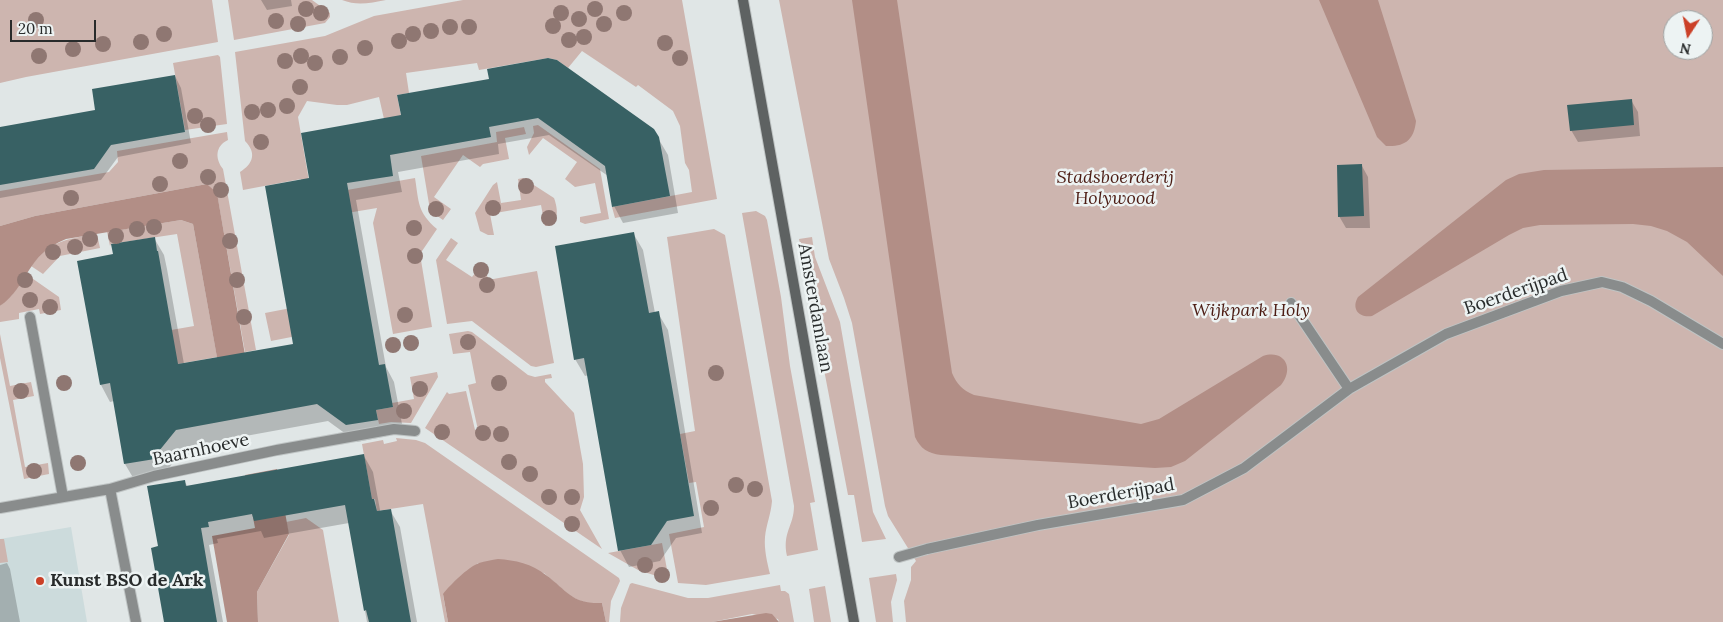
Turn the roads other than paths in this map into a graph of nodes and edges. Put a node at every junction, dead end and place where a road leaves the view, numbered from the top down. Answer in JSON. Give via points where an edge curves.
{"nodes":[{"id":1,"x":743,"y":0,"type":"edge"},
{"id":2,"x":1291,"y":304,"type":"dead end"},
{"id":3,"x":30,"y":317,"type":"dead end"},
{"id":4,"x":1723,"y":344,"type":"edge"},
{"id":5,"x":1349,"y":389,"type":"junction"},
{"id":6,"x":415,"y":431,"type":"dead end"},
{"id":7,"x":110,"y":489,"type":"junction"},
{"id":8,"x":63,"y":497,"type":"junction"},
{"id":9,"x":0,"y":508,"type":"edge"},
{"id":10,"x":900,"y":557,"type":"dead end"},
{"id":11,"x":136,"y":622,"type":"edge"},
{"id":12,"x":854,"y":622,"type":"edge"}],
"edges":[{"from":1,"to":12,"type":"street","name":"Amsterdamlaan"},
{"from":2,"to":5,"type":"street"},
{"from":3,"to":8,"type":"street"},
{"from":4,"to":5,"type":"street","name":"Boerderijpad","via":[[1651,301],[1622,287],[1602,282],[1561,291],[1446,334]]},
{"from":5,"to":10,"type":"street","name":"Boerderijpad","via":[[1244,468],[1183,500],[1029,527]]},
{"from":6,"to":7,"type":"street","name":"Baarnhoeve","via":[[394,429],[348,437],[154,476]]},
{"from":7,"to":8,"type":"street","name":"Baarnhoeve"},
{"from":7,"to":11,"type":"street"},
{"from":8,"to":9,"type":"street","name":"Baarnhoeve"}]}
